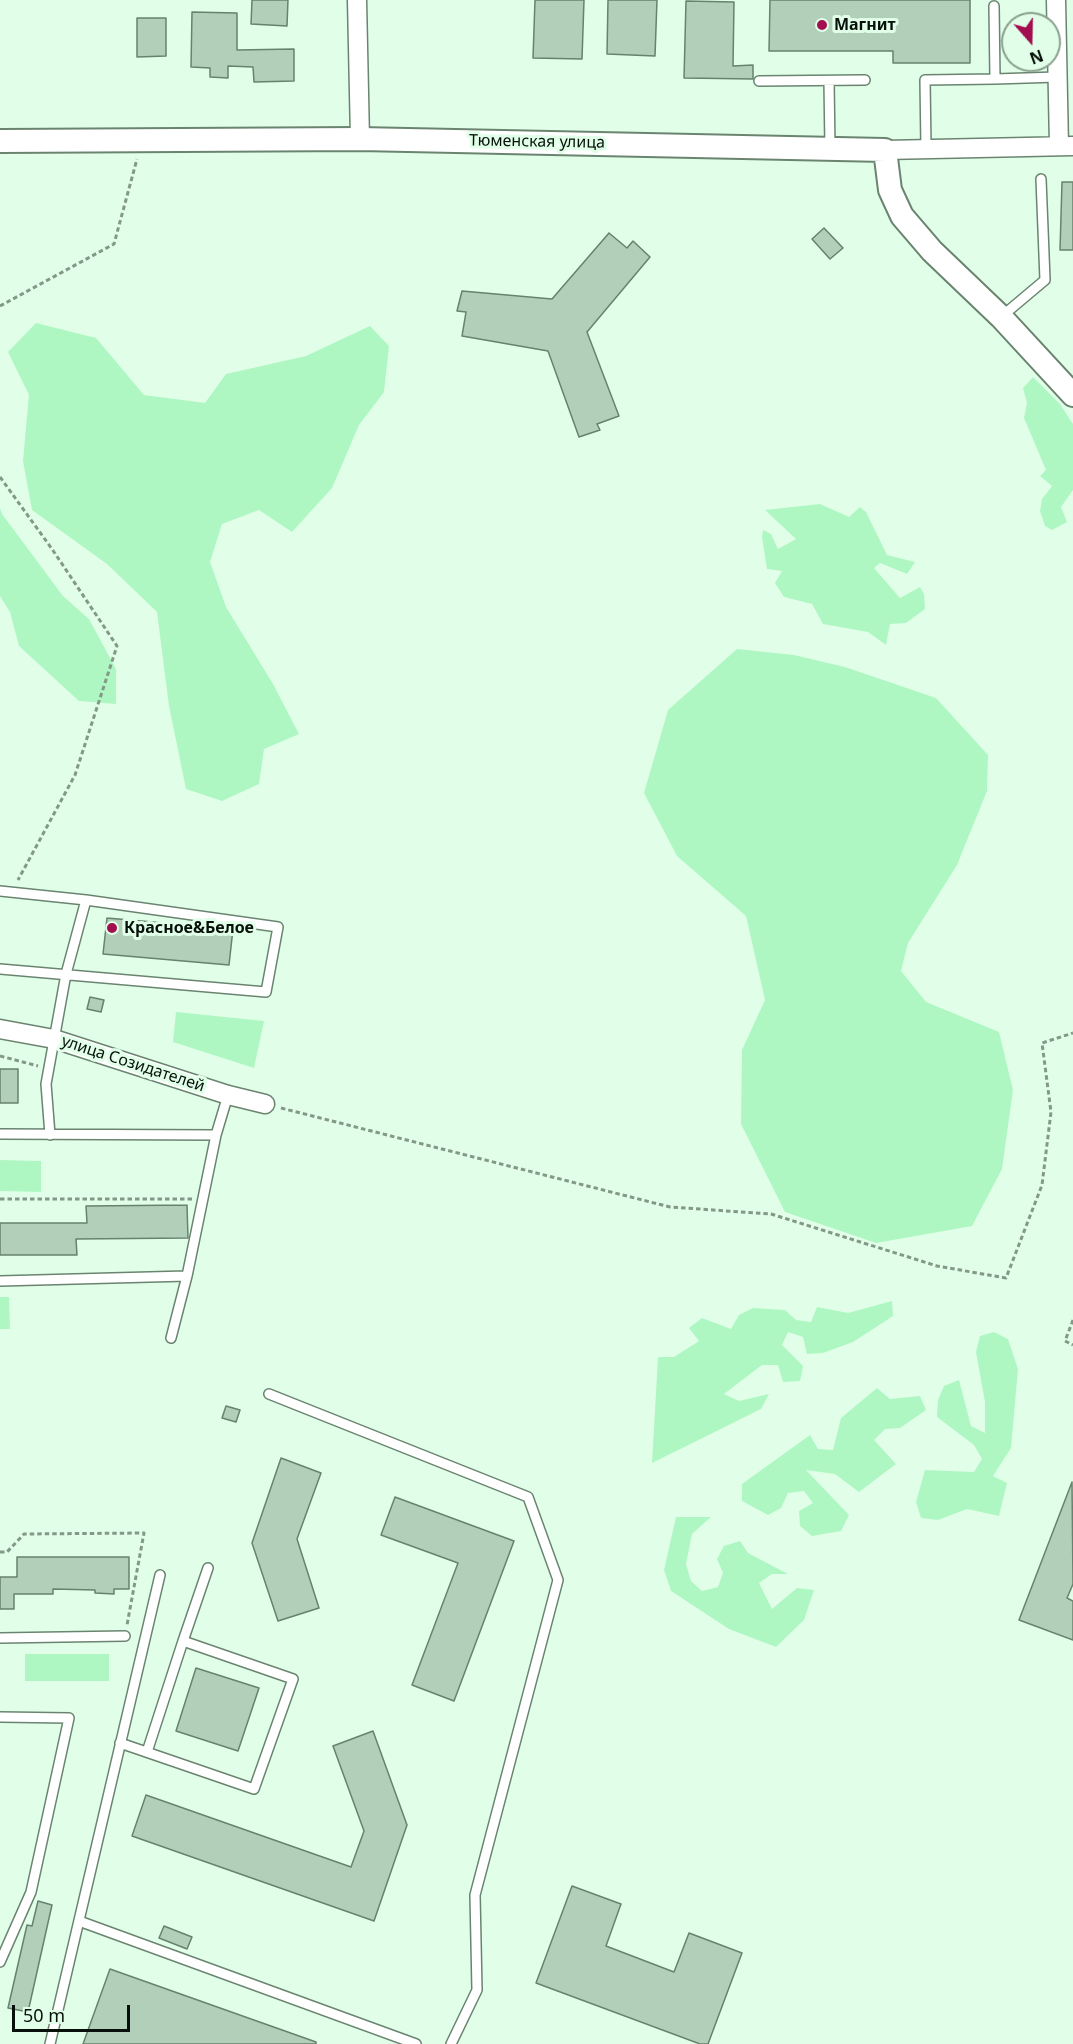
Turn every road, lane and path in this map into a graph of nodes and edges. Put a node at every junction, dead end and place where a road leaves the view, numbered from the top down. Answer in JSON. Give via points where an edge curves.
{"nodes":[{"id":1,"x":357,"y":0,"type":"edge"},
{"id":2,"x":1056,"y":0,"type":"edge"},
{"id":3,"x":994,"y":6,"type":"dead end"},
{"id":4,"x":1057,"y":76,"type":"junction"},
{"id":5,"x":995,"y":79,"type":"junction"},
{"id":6,"x":865,"y":80,"type":"dead end"},
{"id":7,"x":759,"y":81,"type":"dead end"},
{"id":8,"x":829,"y":81,"type":"junction"},
{"id":9,"x":360,"y":139,"type":"junction"},
{"id":10,"x":0,"y":141,"type":"edge"},
{"id":11,"x":142,"y":141,"type":"junction"},
{"id":12,"x":1066,"y":146,"type":"edge"},
{"id":13,"x":926,"y":148,"type":"junction"},
{"id":14,"x":830,"y":149,"type":"junction"},
{"id":15,"x":885,"y":150,"type":"junction"},
{"id":16,"x":1041,"y":178,"type":"dead end"},
{"id":17,"x":0,"y":306,"type":"edge"},
{"id":18,"x":1001,"y":317,"type":"junction"},
{"id":19,"x":1073,"y":395,"type":"edge"},
{"id":20,"x":0,"y":477,"type":"edge"},
{"id":21,"x":0,"y":891,"type":"edge"},
{"id":22,"x":11,"y":892,"type":"junction"},
{"id":23,"x":86,"y":900,"type":"junction"},
{"id":24,"x":0,"y":969,"type":"edge"},
{"id":25,"x":66,"y":974,"type":"junction"},
{"id":26,"x":0,"y":1029,"type":"edge"},
{"id":27,"x":1073,"y":1033,"type":"edge"},
{"id":28,"x":54,"y":1039,"type":"junction"},
{"id":29,"x":0,"y":1056,"type":"edge"},
{"id":30,"x":48,"y":1069,"type":"junction"},
{"id":31,"x":228,"y":1095,"type":"junction"},
{"id":32,"x":265,"y":1104,"type":"joint"},
{"id":33,"x":0,"y":1134,"type":"edge"},
{"id":34,"x":50,"y":1135,"type":"junction"},
{"id":35,"x":216,"y":1135,"type":"junction"},
{"id":36,"x":0,"y":1199,"type":"edge"},
{"id":37,"x":203,"y":1199,"type":"junction"},
{"id":38,"x":187,"y":1276,"type":"junction"},
{"id":39,"x":0,"y":1281,"type":"edge"},
{"id":40,"x":1073,"y":1320,"type":"edge"},
{"id":41,"x":171,"y":1338,"type":"dead end"},
{"id":42,"x":1073,"y":1345,"type":"edge"},
{"id":43,"x":269,"y":1394,"type":"dead end"},
{"id":44,"x":0,"y":1552,"type":"edge"},
{"id":45,"x":208,"y":1568,"type":"dead end"},
{"id":46,"x":160,"y":1575,"type":"dead end"},
{"id":47,"x":125,"y":1636,"type":"joint"},
{"id":48,"x":0,"y":1638,"type":"edge"},
{"id":49,"x":183,"y":1641,"type":"junction"},
{"id":50,"x":0,"y":1717,"type":"edge"},
{"id":51,"x":120,"y":1743,"type":"junction"},
{"id":52,"x":147,"y":1752,"type":"junction"},
{"id":53,"x":79,"y":1921,"type":"junction"},
{"id":54,"x":0,"y":1962,"type":"edge"},
{"id":55,"x":50,"y":2044,"type":"edge"},
{"id":56,"x":416,"y":2044,"type":"edge"},
{"id":57,"x":451,"y":2044,"type":"edge"}],
"edges":[{"from":1,"to":9,"type":"street"},
{"from":2,"to":4,"type":"street"},
{"from":3,"to":5,"type":"lane"},
{"from":4,"to":5,"type":"lane"},
{"from":4,"to":12,"type":"street"},
{"from":5,"to":13,"type":"lane","via":[[925,80]]},
{"from":6,"to":8,"type":"lane"},
{"from":7,"to":8,"type":"lane"},
{"from":8,"to":14,"type":"lane"},
{"from":9,"to":11,"type":"street","name":"Тюменская улица"},
{"from":9,"to":14,"type":"street","name":"Тюменская улица"},
{"from":10,"to":11,"type":"street","name":"Тюменская улица"},
{"from":11,"to":17,"type":"path","via":[[114,244]]},
{"from":12,"to":13,"type":"street","name":"Тюменская улица"},
{"from":13,"to":15,"type":"street","name":"Тюменская улица"},
{"from":14,"to":15,"type":"street","name":"Тюменская улица"},
{"from":15,"to":18,"type":"street","via":[[890,190],[902,216],[932,251]]},
{"from":16,"to":18,"type":"lane","via":[[1045,280]]},
{"from":18,"to":19,"type":"street"},
{"from":20,"to":22,"type":"path","via":[[117,646],[75,775]]},
{"from":21,"to":22,"type":"lane"},
{"from":22,"to":23,"type":"lane"},
{"from":23,"to":25,"type":"lane"},
{"from":23,"to":25,"type":"lane","via":[[278,927],[266,992]]},
{"from":24,"to":25,"type":"lane"},
{"from":25,"to":28,"type":"lane"},
{"from":26,"to":28,"type":"street","name":"улица Созидателей"},
{"from":27,"to":32,"type":"path","via":[[1042,1043],[1051,1112],[1042,1185],[1006,1278],[937,1266],[771,1214],[670,1207]]},
{"from":28,"to":30,"type":"lane"},
{"from":28,"to":31,"type":"street","name":"улица Созидателей"},
{"from":29,"to":30,"type":"path"},
{"from":30,"to":34,"type":"lane"},
{"from":31,"to":32,"type":"street","name":"улица Созидателей"},
{"from":31,"to":35,"type":"lane"},
{"from":33,"to":34,"type":"lane"},
{"from":34,"to":35,"type":"lane"},
{"from":35,"to":37,"type":"lane"},
{"from":36,"to":37,"type":"path"},
{"from":37,"to":38,"type":"lane"},
{"from":38,"to":39,"type":"lane"},
{"from":38,"to":41,"type":"lane"},
{"from":40,"to":42,"type":"path","via":[[1065,1341]]},
{"from":43,"to":57,"type":"lane","via":[[528,1497],[558,1580],[475,1895],[477,1990]]},
{"from":44,"to":47,"type":"path","via":[[7,1551],[24,1534],[144,1533]]},
{"from":45,"to":49,"type":"lane"},
{"from":46,"to":51,"type":"lane"},
{"from":47,"to":48,"type":"lane"},
{"from":49,"to":52,"type":"lane"},
{"from":49,"to":52,"type":"lane","via":[[293,1679],[254,1789]]},
{"from":50,"to":54,"type":"lane","via":[[69,1718],[31,1892]]},
{"from":51,"to":52,"type":"lane"},
{"from":51,"to":53,"type":"lane"},
{"from":53,"to":55,"type":"lane"},
{"from":53,"to":56,"type":"lane"}]}
